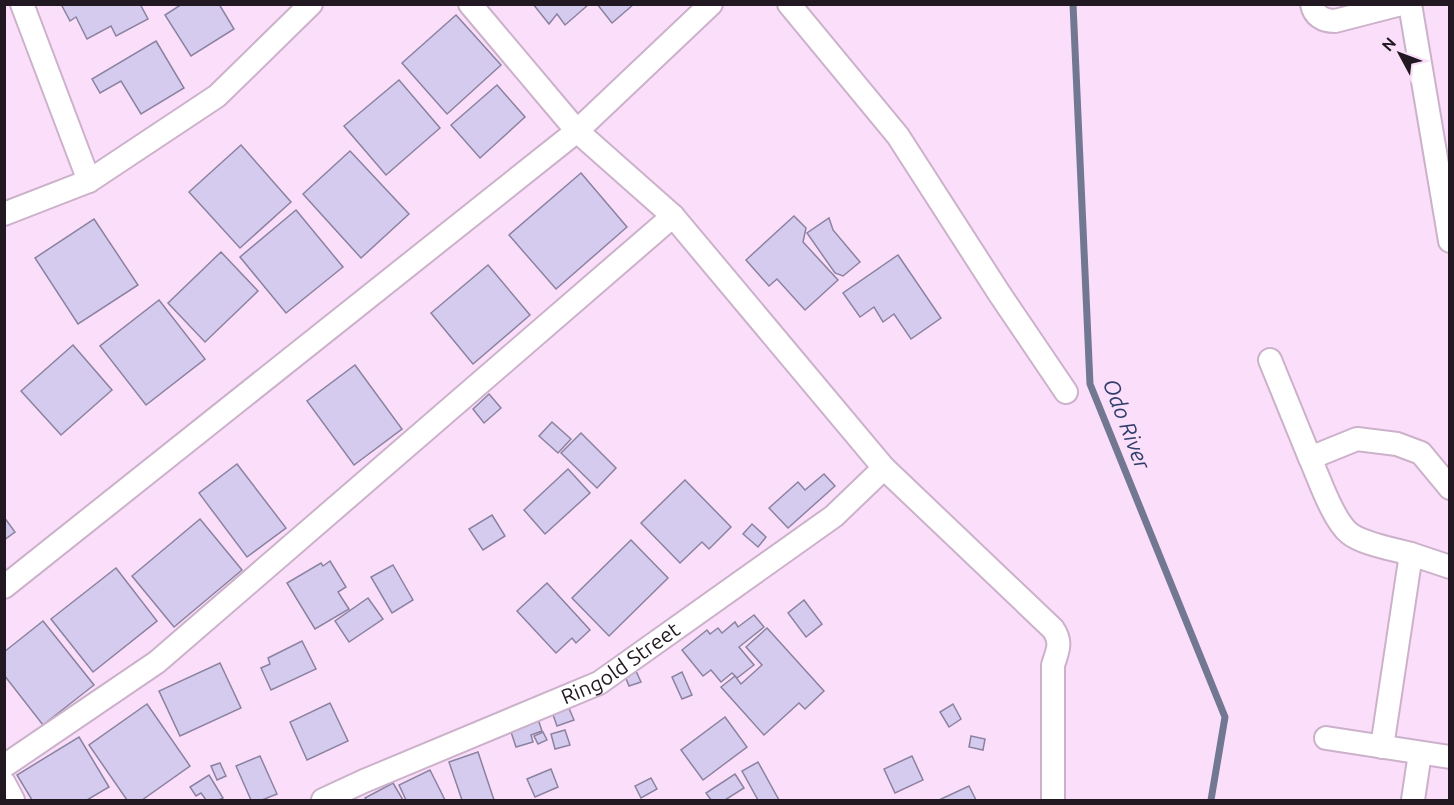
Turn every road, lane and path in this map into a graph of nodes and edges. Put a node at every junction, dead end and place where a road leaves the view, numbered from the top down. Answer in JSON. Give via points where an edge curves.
{"nodes":[{"id":1,"x":22,"y":4,"type":"edge"},
{"id":2,"x":311,"y":4,"type":"edge"},
{"id":3,"x":470,"y":4,"type":"edge"},
{"id":4,"x":711,"y":4,"type":"edge"},
{"id":5,"x":789,"y":4,"type":"edge"},
{"id":6,"x":1312,"y":4,"type":"edge"},
{"id":7,"x":1401,"y":4,"type":"edge"},
{"id":8,"x":1410,"y":4,"type":"edge"},
{"id":9,"x":577,"y":131,"type":"junction"},
{"id":10,"x":89,"y":181,"type":"junction"},
{"id":11,"x":4,"y":214,"type":"edge"},
{"id":12,"x":674,"y":216,"type":"junction"},
{"id":13,"x":1449,"y":241,"type":"edge"},
{"id":14,"x":1270,"y":360,"type":"dead end"},
{"id":15,"x":1066,"y":392,"type":"dead end"},
{"id":16,"x":1310,"y":458,"type":"junction"},
{"id":17,"x":884,"y":468,"type":"junction"},
{"id":18,"x":1449,"y":488,"type":"edge"},
{"id":19,"x":1410,"y":554,"type":"junction"},
{"id":20,"x":1449,"y":567,"type":"edge"},
{"id":21,"x":4,"y":587,"type":"edge"},
{"id":22,"x":1326,"y":738,"type":"dead end"},
{"id":23,"x":1382,"y":747,"type":"junction"},
{"id":24,"x":1420,"y":753,"type":"junction"},
{"id":25,"x":1449,"y":757,"type":"edge"},
{"id":26,"x":4,"y":766,"type":"edge"},
{"id":27,"x":4,"y":783,"type":"edge"},
{"id":28,"x":13,"y":801,"type":"edge"},
{"id":29,"x":323,"y":801,"type":"edge"},
{"id":30,"x":1053,"y":801,"type":"edge"},
{"id":31,"x":1413,"y":801,"type":"edge"}],
"edges":[{"from":1,"to":10,"type":"street"},
{"from":2,"to":10,"type":"street","via":[[217,96]]},
{"from":3,"to":9,"type":"street"},
{"from":4,"to":9,"type":"street"},
{"from":5,"to":15,"type":"street","via":[[898,136]]},
{"from":6,"to":7,"type":"street","via":[[1319,17],[1327,21]]},
{"from":8,"to":13,"type":"street"},
{"from":9,"to":12,"type":"street"},
{"from":9,"to":21,"type":"street"},
{"from":10,"to":11,"type":"street"},
{"from":12,"to":17,"type":"street"},
{"from":12,"to":26,"type":"street","via":[[158,662]]},
{"from":14,"to":16,"type":"street"},
{"from":16,"to":18,"type":"street","via":[[1357,439],[1397,444],[1421,453]]},
{"from":16,"to":19,"type":"street","via":[[1338,520],[1349,533]]},
{"from":17,"to":29,"type":"street","name":"Ringold Street","via":[[834,516],[599,683]]},
{"from":17,"to":30,"type":"street","via":[[1058,638],[1053,665]]},
{"from":19,"to":20,"type":"street"},
{"from":19,"to":23,"type":"street"},
{"from":22,"to":23,"type":"street"},
{"from":23,"to":24,"type":"street"},
{"from":24,"to":25,"type":"street"},
{"from":24,"to":31,"type":"street"},
{"from":27,"to":28,"type":"street"}]}
